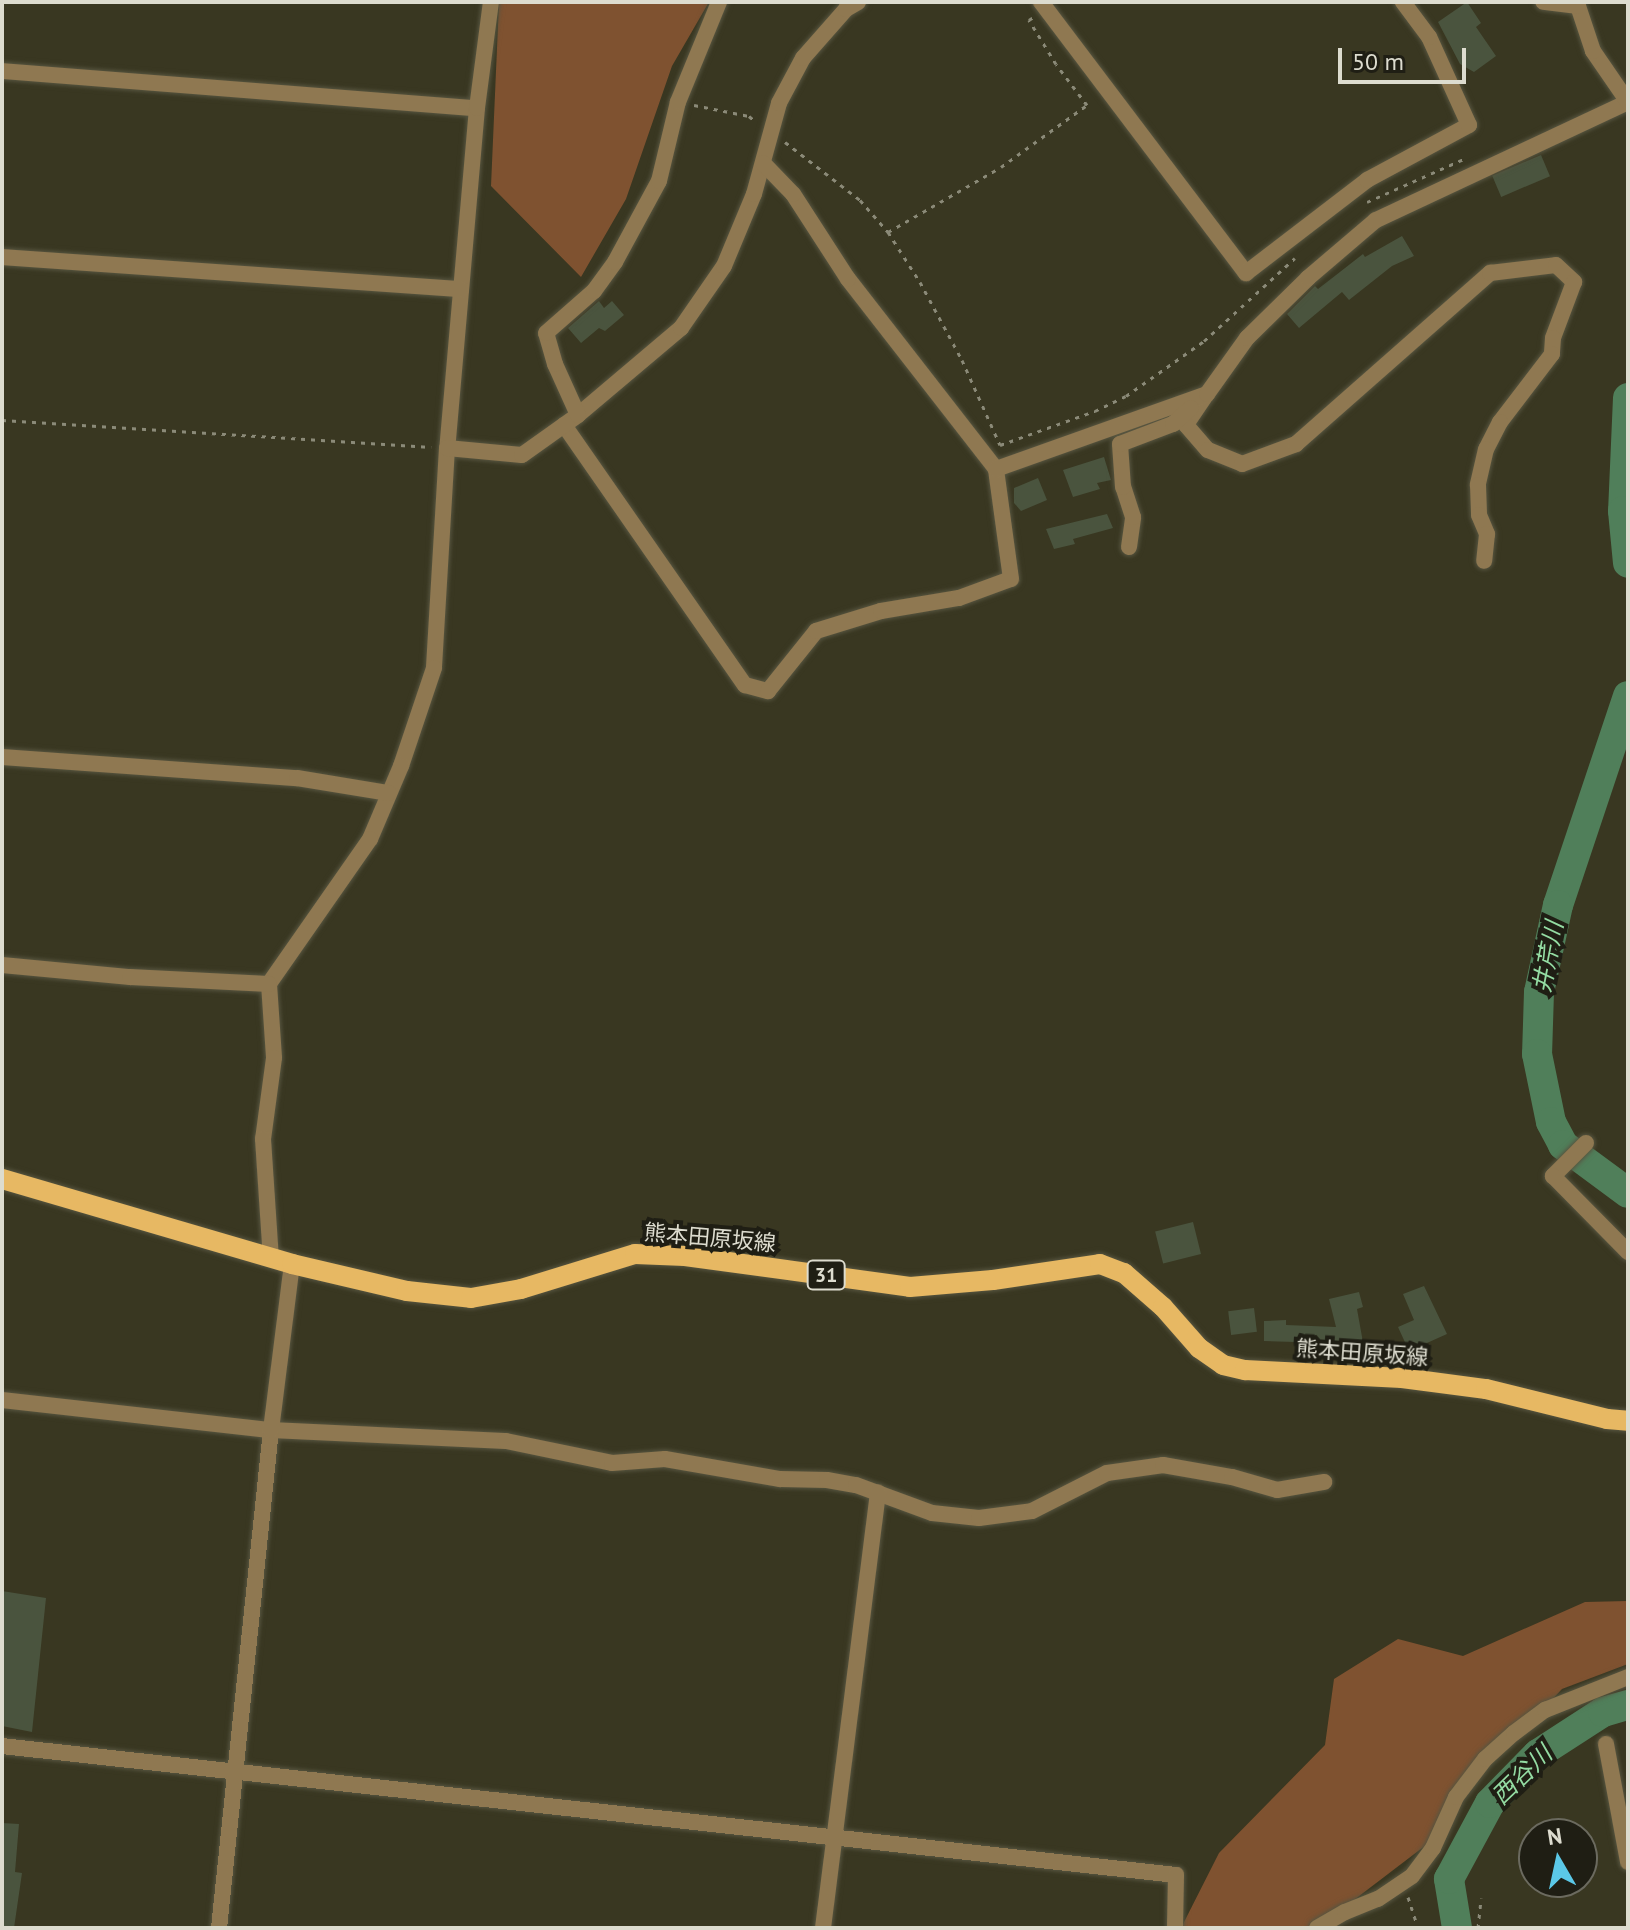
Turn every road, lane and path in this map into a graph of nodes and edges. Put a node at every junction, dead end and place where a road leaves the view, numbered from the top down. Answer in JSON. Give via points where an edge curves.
{"nodes":[{"id":1,"x":491,"y":2,"type":"edge"},
{"id":2,"x":719,"y":2,"type":"edge"},
{"id":3,"x":858,"y":2,"type":"edge"},
{"id":4,"x":1403,"y":2,"type":"edge"},
{"id":5,"x":1543,"y":2,"type":"edge"},
{"id":6,"x":1578,"y":4,"type":"edge"},
{"id":7,"x":1044,"y":5,"type":"edge"},
{"id":8,"x":2,"y":71,"type":"edge"},
{"id":9,"x":678,"y":102,"type":"junction"},
{"id":10,"x":1628,"y":102,"type":"edge"},
{"id":11,"x":477,"y":108,"type":"junction"},
{"id":12,"x":761,"y":125,"type":"dead end"},
{"id":13,"x":773,"y":134,"type":"dead end"},
{"id":14,"x":1476,"y":153,"type":"dead end"},
{"id":15,"x":763,"y":163,"type":"junction"},
{"id":16,"x":1366,"y":203,"type":"dead end"},
{"id":17,"x":888,"y":232,"type":"junction"},
{"id":18,"x":2,"y":257,"type":"edge"},
{"id":19,"x":1296,"y":257,"type":"dead end"},
{"id":20,"x":461,"y":289,"type":"junction"},
{"id":21,"x":1207,"y":394,"type":"junction"},
{"id":22,"x":578,"y":415,"type":"junction"},
{"id":23,"x":2,"y":420,"type":"edge"},
{"id":24,"x":564,"y":425,"type":"junction"},
{"id":25,"x":447,"y":448,"type":"junction"},
{"id":26,"x":996,"y":469,"type":"junction"},
{"id":27,"x":1129,"y":547,"type":"dead end"},
{"id":28,"x":1484,"y":561,"type":"dead end"},
{"id":29,"x":2,"y":757,"type":"edge"},
{"id":30,"x":389,"y":793,"type":"junction"},
{"id":31,"x":2,"y":965,"type":"edge"},
{"id":32,"x":269,"y":984,"type":"junction"},
{"id":33,"x":1586,"y":1143,"type":"dead end"},
{"id":34,"x":2,"y":1179,"type":"edge"},
{"id":35,"x":1628,"y":1252,"type":"edge"},
{"id":36,"x":271,"y":1258,"type":"junction"},
{"id":37,"x":292,"y":1264,"type":"junction"},
{"id":38,"x":2,"y":1400,"type":"edge"},
{"id":39,"x":1628,"y":1421,"type":"edge"},
{"id":40,"x":271,"y":1430,"type":"junction"},
{"id":41,"x":1324,"y":1482,"type":"dead end"},
{"id":42,"x":878,"y":1492,"type":"junction"},
{"id":43,"x":1628,"y":1677,"type":"edge"},
{"id":44,"x":1606,"y":1744,"type":"dead end"},
{"id":45,"x":2,"y":1746,"type":"edge"},
{"id":46,"x":237,"y":1772,"type":"junction"},
{"id":47,"x":832,"y":1836,"type":"junction"},
{"id":48,"x":1628,"y":1862,"type":"edge"},
{"id":49,"x":1403,"y":1882,"type":"junction"},
{"id":50,"x":1481,"y":1898,"type":"dead end"},
{"id":51,"x":219,"y":1928,"type":"edge"},
{"id":52,"x":823,"y":1928,"type":"edge"},
{"id":53,"x":1175,"y":1928,"type":"edge"},
{"id":54,"x":1317,"y":1928,"type":"edge"},
{"id":55,"x":1418,"y":1928,"type":"edge"},
{"id":56,"x":1478,"y":1928,"type":"edge"}],
"edges":[{"from":1,"to":11,"type":"street"},
{"from":2,"to":9,"type":"street"},
{"from":3,"to":15,"type":"street","via":[[803,58],[779,103]]},
{"from":4,"to":7,"type":"street","via":[[1429,37],[1469,125],[1367,180],[1246,273]]},
{"from":5,"to":6,"type":"street"},
{"from":6,"to":10,"type":"street","via":[[1593,51]]},
{"from":7,"to":17,"type":"path","via":[[1029,20],[1087,105],[1001,167]]},
{"from":8,"to":11,"type":"street"},
{"from":9,"to":12,"type":"path","via":[[749,116]]},
{"from":9,"to":22,"type":"street","via":[[659,181],[615,262],[594,291],[546,333]]},
{"from":10,"to":21,"type":"street","via":[[1376,220],[1247,338]]},
{"from":11,"to":20,"type":"street"},
{"from":13,"to":17,"type":"path","via":[[860,200]]},
{"from":14,"to":16,"type":"path"},
{"from":15,"to":22,"type":"street","via":[[724,266],[681,328]]},
{"from":15,"to":26,"type":"street","via":[[793,194],[848,279]]},
{"from":17,"to":19,"type":"path","via":[[962,360],[1000,445],[1126,396],[1204,341]]},
{"from":18,"to":20,"type":"street"},
{"from":20,"to":25,"type":"street"},
{"from":21,"to":26,"type":"street"},
{"from":21,"to":27,"type":"street","via":[[1173,424],[1120,444],[1123,487],[1133,517]]},
{"from":21,"to":28,"type":"street","via":[[1186,425],[1208,450],[1242,464],[1296,444],[1490,273],[1556,265],[1574,282],[1552,354],[1486,449],[1478,485],[1479,515],[1487,534]]},
{"from":22,"to":24,"type":"street"},
{"from":23,"to":25,"type":"path"},
{"from":24,"to":25,"type":"street","via":[[522,455]]},
{"from":24,"to":26,"type":"street","via":[[745,685],[768,691],[816,631],[881,611],[959,598],[1011,579]]},
{"from":25,"to":30,"type":"street","via":[[434,668]]},
{"from":29,"to":30,"type":"street","via":[[297,778]]},
{"from":30,"to":32,"type":"street","via":[[370,839]]},
{"from":31,"to":32,"type":"street"},
{"from":32,"to":36,"type":"street","via":[[274,1058],[263,1139]]},
{"from":33,"to":35,"type":"street","via":[[1553,1176]]},
{"from":34,"to":36,"type":"main road","name":"熊本田原坂線","number":"31"},
{"from":36,"to":37,"type":"main road","name":"熊本田原坂線","number":"31"},
{"from":37,"to":39,"type":"main road","name":"熊本田原坂線","number":"31","via":[[407,1291],[471,1298],[521,1289],[635,1254],[910,1287],[1100,1264],[1124,1273],[1223,1365],[1486,1389]]},
{"from":37,"to":40,"type":"street"},
{"from":38,"to":40,"type":"street"},
{"from":40,"to":42,"type":"street","via":[[506,1441],[612,1463],[665,1459],[780,1479],[827,1480]]},
{"from":40,"to":46,"type":"street"},
{"from":41,"to":42,"type":"street","via":[[1277,1490],[1163,1465],[1107,1473],[1032,1511],[979,1518],[932,1513]]},
{"from":42,"to":47,"type":"street"},
{"from":43,"to":49,"type":"street","via":[[1545,1710],[1485,1759],[1456,1797],[1433,1848]]},
{"from":44,"to":48,"type":"street"},
{"from":45,"to":46,"type":"street"},
{"from":46,"to":47,"type":"street"},
{"from":46,"to":51,"type":"street"},
{"from":47,"to":52,"type":"street"},
{"from":47,"to":53,"type":"street","via":[[1176,1875]]},
{"from":49,"to":54,"type":"street"},
{"from":49,"to":55,"type":"path"},
{"from":50,"to":56,"type":"path"}]}
